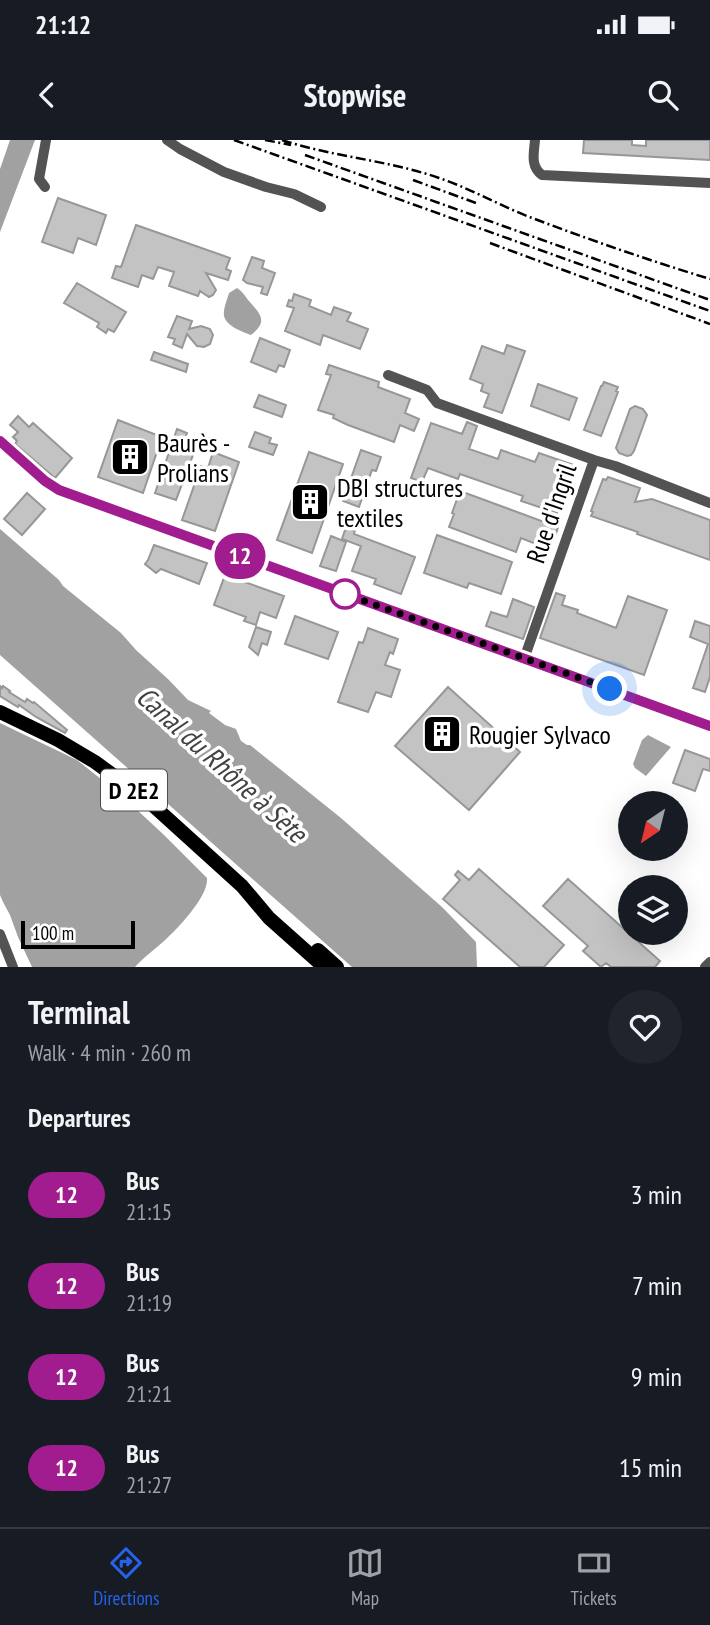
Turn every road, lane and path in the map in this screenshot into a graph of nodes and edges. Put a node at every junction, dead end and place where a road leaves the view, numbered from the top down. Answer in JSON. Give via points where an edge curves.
{"nodes":[{"id":1,"x":46,"y":140,"type":"edge"},
{"id":2,"x":167,"y":140,"type":"edge"},
{"id":3,"x":535,"y":140,"type":"edge"},
{"id":4,"x":710,"y":183,"type":"edge"},
{"id":5,"x":45,"y":187,"type":"dead end"},
{"id":6,"x":321,"y":207,"type":"dead end"},
{"id":7,"x":388,"y":375,"type":"dead end"},
{"id":8,"x":0,"y":441,"type":"edge"},
{"id":9,"x":594,"y":460,"type":"junction"},
{"id":10,"x":710,"y":503,"type":"edge"},
{"id":11,"x":524,"y":659,"type":"junction"},
{"id":12,"x":0,"y":712,"type":"edge"},
{"id":13,"x":710,"y":726,"type":"edge"},
{"id":14,"x":242,"y":886,"type":"junction"},
{"id":15,"x":0,"y":934,"type":"edge"},
{"id":16,"x":710,"y":962,"type":"edge"},
{"id":17,"x":13,"y":967,"type":"edge"},
{"id":18,"x":324,"y":967,"type":"edge"},
{"id":19,"x":337,"y":967,"type":"edge"},
{"id":20,"x":705,"y":967,"type":"edge"}],
"edges":[{"from":1,"to":5,"type":"street","via":[[39,179]]},
{"from":2,"to":6,"type":"street","via":[[225,172]]},
{"from":3,"to":4,"type":"street","via":[[533,165],[542,175]]},
{"from":7,"to":9,"type":"street","name":"Rue d'Ingril","via":[[427,390],[437,403]]},
{"from":8,"to":11,"type":"street","via":[[59,490]]},
{"from":9,"to":10,"type":"street"},
{"from":9,"to":11,"type":"street","name":"Rue d'Ingril"},
{"from":11,"to":13,"type":"street"},
{"from":12,"to":14,"type":"main road","number":"D 2E2","via":[[96,762],[146,799]]},
{"from":14,"to":18,"type":"main road","number":"D 2E2","via":[[269,918]]},
{"from":14,"to":19,"type":"main road","number":"D 2E2"},
{"from":15,"to":17,"type":"street"},
{"from":16,"to":20,"type":"street"}]}
